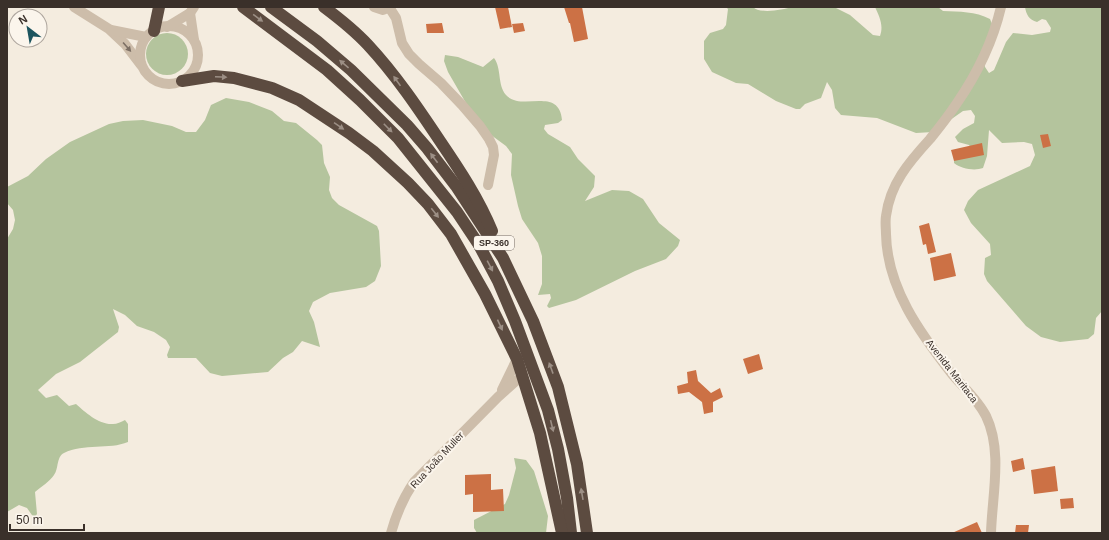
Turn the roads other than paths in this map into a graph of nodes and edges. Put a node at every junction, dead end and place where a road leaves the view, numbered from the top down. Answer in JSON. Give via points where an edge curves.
{"nodes":[{"id":1,"x":74,"y":7,"type":"edge"},
{"id":2,"x":159,"y":7,"type":"edge"},
{"id":3,"x":243,"y":7,"type":"edge"},
{"id":4,"x":271,"y":7,"type":"edge"},
{"id":5,"x":324,"y":7,"type":"edge"},
{"id":6,"x":374,"y":7,"type":"edge"},
{"id":7,"x":390,"y":7,"type":"edge"},
{"id":8,"x":1001,"y":7,"type":"edge"},
{"id":9,"x":192,"y":10,"type":"edge"},
{"id":10,"x":167,"y":27,"type":"junction"},
{"id":11,"x":109,"y":30,"type":"junction"},
{"id":12,"x":150,"y":34,"type":"junction"},
{"id":13,"x":194,"y":41,"type":"junction"},
{"id":14,"x":142,"y":67,"type":"junction"},
{"id":15,"x":182,"y":81,"type":"junction"},
{"id":16,"x":488,"y":185,"type":"dead end"},
{"id":17,"x":503,"y":258,"type":"junction"},
{"id":18,"x":517,"y":359,"type":"junction"},
{"id":19,"x":524,"y":379,"type":"junction"},
{"id":20,"x":498,"y":397,"type":"junction"},
{"id":21,"x":391,"y":533,"type":"edge"},
{"id":22,"x":562,"y":533,"type":"edge"},
{"id":23,"x":571,"y":533,"type":"edge"},
{"id":24,"x":587,"y":533,"type":"edge"},
{"id":25,"x":991,"y":533,"type":"edge"}],
"edges":[{"from":1,"to":11,"type":"street"},
{"from":2,"to":12,"type":"highway"},
{"from":3,"to":23,"type":"highway","number":"SP-360","one_way":true,"via":[[327,70],[366,105],[398,138],[457,212],[479,245],[516,321],[548,410],[567,498]]},
{"from":17,"to":4,"type":"highway","number":"SP-360","one_way":true,"via":[[456,186],[407,125],[351,70]]},
{"from":17,"to":5,"type":"highway","one_way":true,"via":[[477,200],[421,112],[368,44]]},
{"from":6,"to":7,"type":"street","via":[[383,10]]},
{"from":7,"to":16,"type":"street","via":[[396,18],[402,43],[409,54],[462,105],[489,139],[494,155]]},
{"from":8,"to":25,"type":"street","name":"Avenida Maritaca","via":[[990,43],[977,71],[958,102],[900,176],[890,195],[885,217],[886,248],[899,294],[937,354],[976,400],[986,417],[993,438],[995,465]]},
{"from":9,"to":10,"type":"street"},
{"from":9,"to":13,"type":"street"},
{"from":10,"to":12,"type":"street"},
{"from":10,"to":13,"type":"street","via":[[187,32]]},
{"from":11,"to":12,"type":"street"},
{"from":11,"to":14,"type":"street","one_way":true,"via":[[125,44]]},
{"from":12,"to":14,"type":"street","via":[[142,47]]},
{"from":13,"to":15,"type":"street","via":[[198,52],[197,63],[191,74]]},
{"from":14,"to":15,"type":"street","via":[[149,77],[159,82],[171,84]]},
{"from":15,"to":18,"type":"highway","one_way":true,"via":[[214,76],[234,78],[272,88],[306,104],[373,151],[428,204],[451,234],[485,294]]},
{"from":24,"to":17,"type":"highway","number":"SP-360","one_way":true,"via":[[577,464],[558,387],[533,321]]},
{"from":18,"to":19,"type":"highway"},
{"from":18,"to":20,"type":"street"},
{"from":19,"to":20,"type":"street","via":[[517,380]]},
{"from":19,"to":22,"type":"highway","via":[[540,433]]},
{"from":20,"to":21,"type":"street","name":"Rua João Muller","via":[[414,482],[401,505]]}]}
